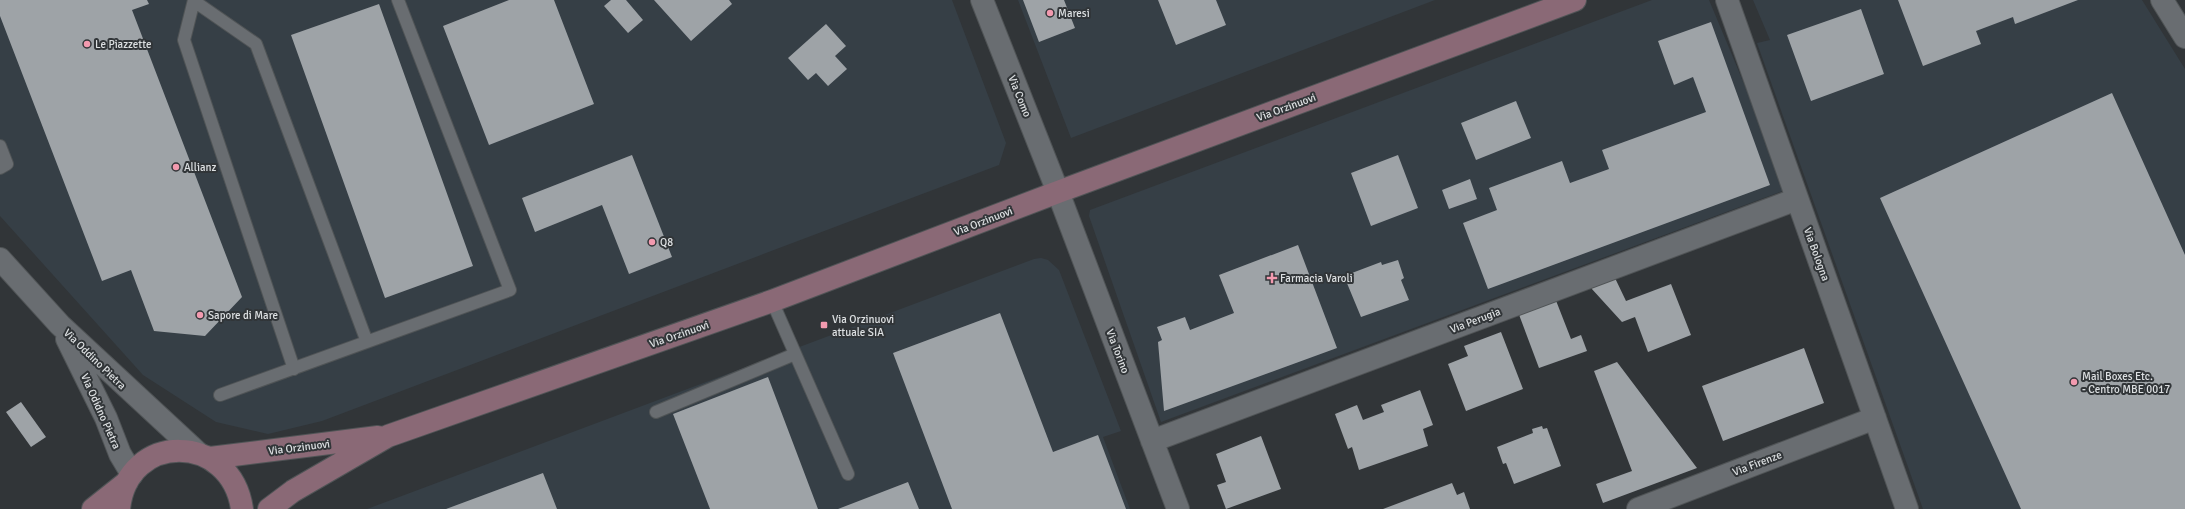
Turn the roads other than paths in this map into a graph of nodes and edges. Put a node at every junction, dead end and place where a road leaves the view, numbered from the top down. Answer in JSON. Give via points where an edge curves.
{"nodes":[{"id":1,"x":194,"y":0,"type":"edge"},
{"id":2,"x":398,"y":0,"type":"edge"},
{"id":3,"x":982,"y":0,"type":"edge"},
{"id":4,"x":1575,"y":0,"type":"edge"},
{"id":5,"x":1726,"y":0,"type":"edge"},
{"id":6,"x":2162,"y":0,"type":"edge"},
{"id":7,"x":2185,"y":36,"type":"edge"},
{"id":8,"x":0,"y":146,"type":"edge"},
{"id":9,"x":0,"y":168,"type":"edge"},
{"id":10,"x":1058,"y":192,"type":"junction"},
{"id":11,"x":1797,"y":199,"type":"junction"},
{"id":12,"x":0,"y":258,"type":"edge"},
{"id":13,"x":772,"y":301,"type":"junction"},
{"id":14,"x":60,"y":325,"type":"junction"},
{"id":15,"x":367,"y":342,"type":"junction"},
{"id":16,"x":795,"y":354,"type":"junction"},
{"id":17,"x":294,"y":368,"type":"junction"},
{"id":18,"x":220,"y":395,"type":"dead end"},
{"id":19,"x":656,"y":412,"type":"dead end"},
{"id":20,"x":1875,"y":418,"type":"junction"},
{"id":21,"x":388,"y":436,"type":"junction"},
{"id":22,"x":1152,"y":441,"type":"junction"},
{"id":23,"x":204,"y":455,"type":"junction"},
{"id":24,"x":848,"y":474,"type":"dead end"},
{"id":25,"x":130,"y":478,"type":"junction"},
{"id":26,"x":93,"y":509,"type":"edge"},
{"id":27,"x":119,"y":509,"type":"edge"},
{"id":28,"x":242,"y":509,"type":"edge"},
{"id":29,"x":269,"y":509,"type":"edge"},
{"id":30,"x":1178,"y":509,"type":"edge"},
{"id":31,"x":1638,"y":509,"type":"edge"},
{"id":32,"x":1907,"y":509,"type":"edge"}],
"edges":[{"from":1,"to":15,"type":"lane","via":[[256,44]]},
{"from":1,"to":17,"type":"lane","via":[[184,40]]},
{"from":2,"to":15,"type":"lane","via":[[510,290]]},
{"from":3,"to":10,"type":"street","name":"Via Como"},
{"from":4,"to":10,"type":"main road","name":"Via Orzinuovi"},
{"from":5,"to":11,"type":"street","name":"Via Bologna"},
{"from":6,"to":7,"type":"street"},
{"from":8,"to":9,"type":"lane","via":[[7,164]]},
{"from":10,"to":13,"type":"main road","name":"Via Orzinuovi"},
{"from":10,"to":22,"type":"street","name":"Via Torino"},
{"from":11,"to":20,"type":"street","name":"Via Bologna"},
{"from":11,"to":22,"type":"street","name":"Via Perugia"},
{"from":12,"to":14,"type":"street","name":"Via Oddino Pietra"},
{"from":13,"to":16,"type":"lane"},
{"from":13,"to":21,"type":"main road","name":"Via Orzinuovi"},
{"from":14,"to":23,"type":"street","name":"Via Oddino Pietra"},
{"from":14,"to":25,"type":"street","name":"Via Odidno Pietra","via":[[106,418]]},
{"from":15,"to":17,"type":"lane"},
{"from":16,"to":19,"type":"lane"},
{"from":16,"to":24,"type":"lane"},
{"from":17,"to":18,"type":"lane"},
{"from":20,"to":31,"type":"street","name":"Via Firenze"},
{"from":20,"to":32,"type":"street","name":"Via Bologna"},
{"from":21,"to":23,"type":"main road","name":"Via Orzinuovi"},
{"from":21,"to":29,"type":"main road","name":"Via Orzinuovi","via":[[293,491]]},
{"from":22,"to":30,"type":"street","name":"Via Torino"},
{"from":23,"to":25,"type":"main road","name":"Via Orzinuovi","via":[[184,450],[160,454],[140,465]]},
{"from":23,"to":28,"type":"main road","via":[[231,477]]},
{"from":25,"to":26,"type":"main road","name":"Via Orzinuovi"},
{"from":25,"to":27,"type":"main road","via":[[123,491]]}]}
